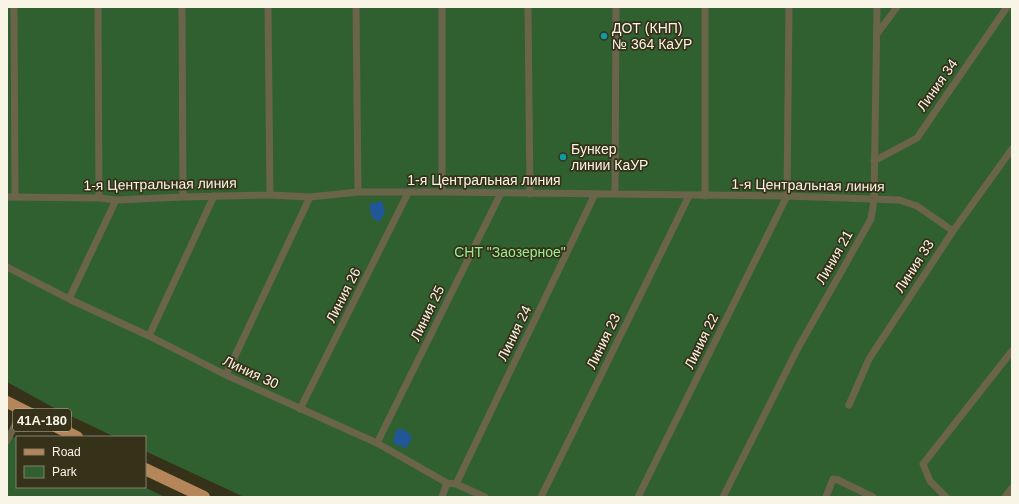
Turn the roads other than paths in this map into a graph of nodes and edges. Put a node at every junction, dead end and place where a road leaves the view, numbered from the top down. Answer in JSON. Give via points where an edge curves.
{"nodes":[{"id":1,"x":14,"y":7,"type":"edge"},
{"id":2,"x":98,"y":7,"type":"edge"},
{"id":3,"x":182,"y":7,"type":"edge"},
{"id":4,"x":268,"y":7,"type":"edge"},
{"id":5,"x":356,"y":7,"type":"edge"},
{"id":6,"x":442,"y":7,"type":"edge"},
{"id":7,"x":528,"y":7,"type":"edge"},
{"id":8,"x":616,"y":7,"type":"edge"},
{"id":9,"x":705,"y":7,"type":"edge"},
{"id":10,"x":789,"y":7,"type":"edge"},
{"id":11,"x":877,"y":7,"type":"edge"},
{"id":12,"x":897,"y":7,"type":"edge"},
{"id":13,"x":1007,"y":7,"type":"edge"},
{"id":14,"x":877,"y":34,"type":"junction"},
{"id":15,"x":1012,"y":149,"type":"edge"},
{"id":16,"x":874,"y":161,"type":"junction"},
{"id":17,"x":358,"y":192,"type":"junction"},
{"id":18,"x":442,"y":192,"type":"junction"},
{"id":19,"x":408,"y":193,"type":"junction"},
{"id":20,"x":501,"y":193,"type":"junction"},
{"id":21,"x":530,"y":194,"type":"junction"},
{"id":22,"x":595,"y":194,"type":"junction"},
{"id":23,"x":615,"y":194,"type":"junction"},
{"id":24,"x":270,"y":195,"type":"junction"},
{"id":25,"x":183,"y":196,"type":"junction"},
{"id":26,"x":214,"y":196,"type":"junction"},
{"id":27,"x":689,"y":196,"type":"junction"},
{"id":28,"x":705,"y":196,"type":"junction"},
{"id":29,"x":787,"y":196,"type":"junction"},
{"id":30,"x":11,"y":197,"type":"edge"},
{"id":31,"x":310,"y":197,"type":"junction"},
{"id":32,"x":99,"y":198,"type":"junction"},
{"id":33,"x":116,"y":200,"type":"junction"},
{"id":34,"x":874,"y":200,"type":"junction"},
{"id":35,"x":953,"y":231,"type":"junction"},
{"id":36,"x":7,"y":267,"type":"edge"},
{"id":37,"x":69,"y":299,"type":"junction"},
{"id":38,"x":149,"y":336,"type":"junction"},
{"id":39,"x":1012,"y":351,"type":"edge"},
{"id":40,"x":226,"y":375,"type":"junction"},
{"id":41,"x":7,"y":402,"type":"edge"},
{"id":42,"x":850,"y":405,"type":"dead end"},
{"id":43,"x":300,"y":409,"type":"junction"},
{"id":44,"x":22,"y":411,"type":"junction"},
{"id":45,"x":75,"y":436,"type":"edge"},
{"id":46,"x":7,"y":441,"type":"edge"},
{"id":47,"x":377,"y":443,"type":"junction"},
{"id":48,"x":146,"y":469,"type":"edge"},
{"id":49,"x":447,"y":483,"type":"junction"},
{"id":50,"x":456,"y":484,"type":"junction"},
{"id":51,"x":1012,"y":488,"type":"edge"},
{"id":52,"x":204,"y":497,"type":"edge"},
{"id":53,"x":442,"y":497,"type":"edge"},
{"id":54,"x":485,"y":497,"type":"edge"},
{"id":55,"x":541,"y":497,"type":"edge"},
{"id":56,"x":638,"y":497,"type":"edge"},
{"id":57,"x":723,"y":497,"type":"edge"},
{"id":58,"x":826,"y":497,"type":"edge"},
{"id":59,"x":873,"y":497,"type":"edge"},
{"id":60,"x":946,"y":497,"type":"edge"},
{"id":61,"x":1005,"y":497,"type":"edge"}],
"edges":[{"from":1,"to":30,"type":"street"},
{"from":2,"to":32,"type":"street"},
{"from":3,"to":25,"type":"street"},
{"from":4,"to":24,"type":"street"},
{"from":5,"to":17,"type":"street"},
{"from":6,"to":18,"type":"street"},
{"from":7,"to":21,"type":"street"},
{"from":8,"to":23,"type":"street"},
{"from":9,"to":28,"type":"street"},
{"from":10,"to":29,"type":"street"},
{"from":11,"to":14,"type":"street","name":"Линия 21"},
{"from":12,"to":14,"type":"street"},
{"from":13,"to":16,"type":"street","name":"Линия 34","via":[[916,138]]},
{"from":14,"to":16,"type":"street","name":"Линия 21"},
{"from":15,"to":35,"type":"street","name":"Линия 33"},
{"from":16,"to":34,"type":"street","name":"Линия 21"},
{"from":17,"to":19,"type":"street","name":"1-я Центральная линия"},
{"from":17,"to":31,"type":"street","name":"1-я Центральная линия"},
{"from":18,"to":19,"type":"street","name":"1-я Центральная линия"},
{"from":18,"to":20,"type":"street","name":"1-я Центральная линия"},
{"from":19,"to":43,"type":"street","name":"Линия 26"},
{"from":20,"to":21,"type":"street","name":"1-я Центральная линия"},
{"from":20,"to":47,"type":"street","name":"Линия 25"},
{"from":21,"to":22,"type":"street","name":"1-я Центральная линия"},
{"from":22,"to":23,"type":"street","name":"1-я Центральная линия"},
{"from":22,"to":50,"type":"street","name":"Линия 24"},
{"from":23,"to":27,"type":"street","name":"1-я Центральная линия"},
{"from":24,"to":26,"type":"street","name":"1-я Центральная линия"},
{"from":24,"to":31,"type":"street","name":"1-я Центральная линия"},
{"from":25,"to":26,"type":"street","name":"1-я Центральная линия"},
{"from":25,"to":33,"type":"street","name":"1-я Центральная линия"},
{"from":26,"to":38,"type":"street"},
{"from":27,"to":28,"type":"street","name":"1-я Центральная линия"},
{"from":27,"to":55,"type":"street","name":"Линия 23"},
{"from":28,"to":29,"type":"street","name":"1-я Центральная линия"},
{"from":29,"to":34,"type":"street","name":"1-я Центральная линия"},
{"from":29,"to":56,"type":"street","name":"Линия 22"},
{"from":30,"to":32,"type":"street","name":"1-я Центральная линия"},
{"from":31,"to":40,"type":"street"},
{"from":32,"to":33,"type":"street","name":"1-я Центральная линия"},
{"from":33,"to":37,"type":"street"},
{"from":34,"to":35,"type":"street","name":"1-я Центральная линия","via":[[899,200],[917,206]]},
{"from":34,"to":57,"type":"street","name":"Линия 21","via":[[871,219],[798,348]]},
{"from":35,"to":42,"type":"street","name":"Линия 33","via":[[869,359]]},
{"from":36,"to":37,"type":"street","name":"Линия 30"},
{"from":37,"to":38,"type":"street","name":"Линия 30"},
{"from":38,"to":40,"type":"street","name":"Линия 30"},
{"from":39,"to":60,"type":"street","via":[[923,464],[930,481]]},
{"from":40,"to":43,"type":"street","name":"Линия 30"},
{"from":41,"to":44,"type":"main road","number":"41А-180"},
{"from":43,"to":47,"type":"street","name":"Линия 30"},
{"from":44,"to":45,"type":"main road","number":"41А-180"},
{"from":44,"to":46,"type":"street"},
{"from":47,"to":49,"type":"street","name":"Линия 30"},
{"from":48,"to":52,"type":"main road"},
{"from":49,"to":50,"type":"street","name":"Линия 30"},
{"from":49,"to":53,"type":"street"},
{"from":50,"to":54,"type":"street","name":"Линия 30"},
{"from":51,"to":61,"type":"street"},
{"from":58,"to":59,"type":"street","via":[[832,479]]}]}
